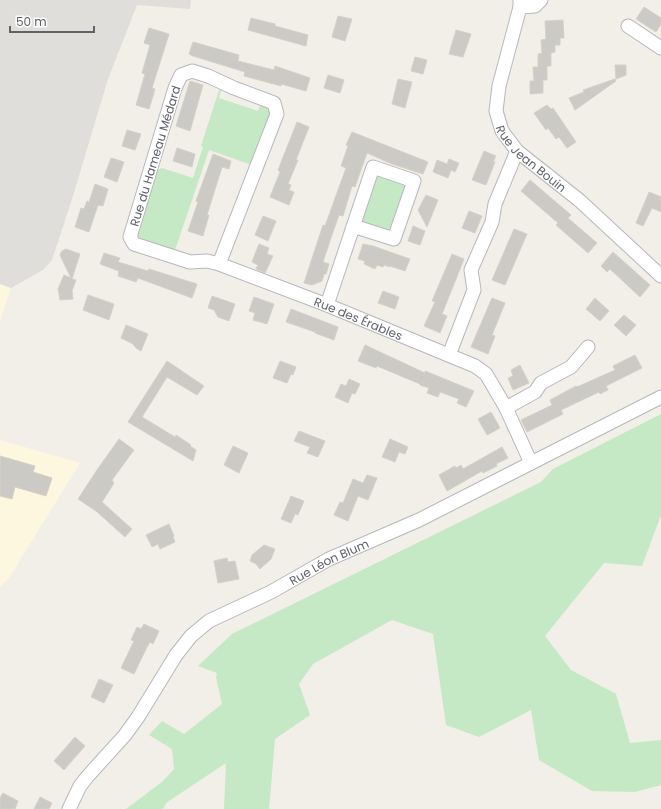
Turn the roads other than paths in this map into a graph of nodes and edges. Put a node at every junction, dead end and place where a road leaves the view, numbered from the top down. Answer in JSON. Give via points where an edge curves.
{"nodes":[{"id":1,"x":541,"y":0,"type":"edge"},
{"id":2,"x":520,"y":3,"type":"edge"},
{"id":3,"x":628,"y":26,"type":"dead end"},
{"id":4,"x":661,"y":48,"type":"edge"},
{"id":5,"x":517,"y":151,"type":"junction"},
{"id":6,"x":354,"y":226,"type":"junction"},
{"id":7,"x":134,"y":244,"type":"joint"},
{"id":8,"x":219,"y":264,"type":"junction"},
{"id":9,"x":661,"y":276,"type":"edge"},
{"id":10,"x":327,"y":305,"type":"junction"},
{"id":11,"x":588,"y":347,"type":"dead end"},
{"id":12,"x":448,"y":355,"type":"junction"},
{"id":13,"x":661,"y":397,"type":"edge"},
{"id":14,"x":506,"y":408,"type":"junction"},
{"id":15,"x":531,"y":463,"type":"junction"},
{"id":16,"x":69,"y":809,"type":"edge"}],
"edges":[{"from":1,"to":2,"type":"street","via":[[535,6]]},
{"from":2,"to":5,"type":"street","name":"Rue Jean Bouin","via":[[499,86],[496,111],[502,131]]},
{"from":3,"to":4,"type":"street"},
{"from":5,"to":9,"type":"street","name":"Rue Jean Bouin","via":[[579,200]]},
{"from":5,"to":12,"type":"street","via":[[495,204],[492,222],[471,270],[474,290]]},
{"from":6,"to":6,"type":"street","via":[[373,167],[414,181],[394,239]]},
{"from":6,"to":10,"type":"street"},
{"from":7,"to":8,"type":"street","name":"Rue des Érables","via":[[190,262],[207,261]]},
{"from":7,"to":8,"type":"street","name":"Rue du Hameau Médard","via":[[130,237],[175,88],[181,76],[192,71],[274,103],[277,114]]},
{"from":8,"to":10,"type":"street","name":"Rue des Érables"},
{"from":10,"to":12,"type":"street","name":"Rue des Érables"},
{"from":11,"to":14,"type":"street","via":[[571,367],[541,383],[535,392]]},
{"from":12,"to":14,"type":"street","name":"Rue des Érables","via":[[475,366],[486,374]]},
{"from":13,"to":15,"type":"street","name":"Rue Léon Blum"},
{"from":14,"to":15,"type":"street","name":"Rue des Érables"},
{"from":15,"to":16,"type":"street","name":"Rue Léon Blum","via":[[419,520],[329,559],[271,592],[209,621],[191,636],[176,655],[134,723],[86,777]]}]}
